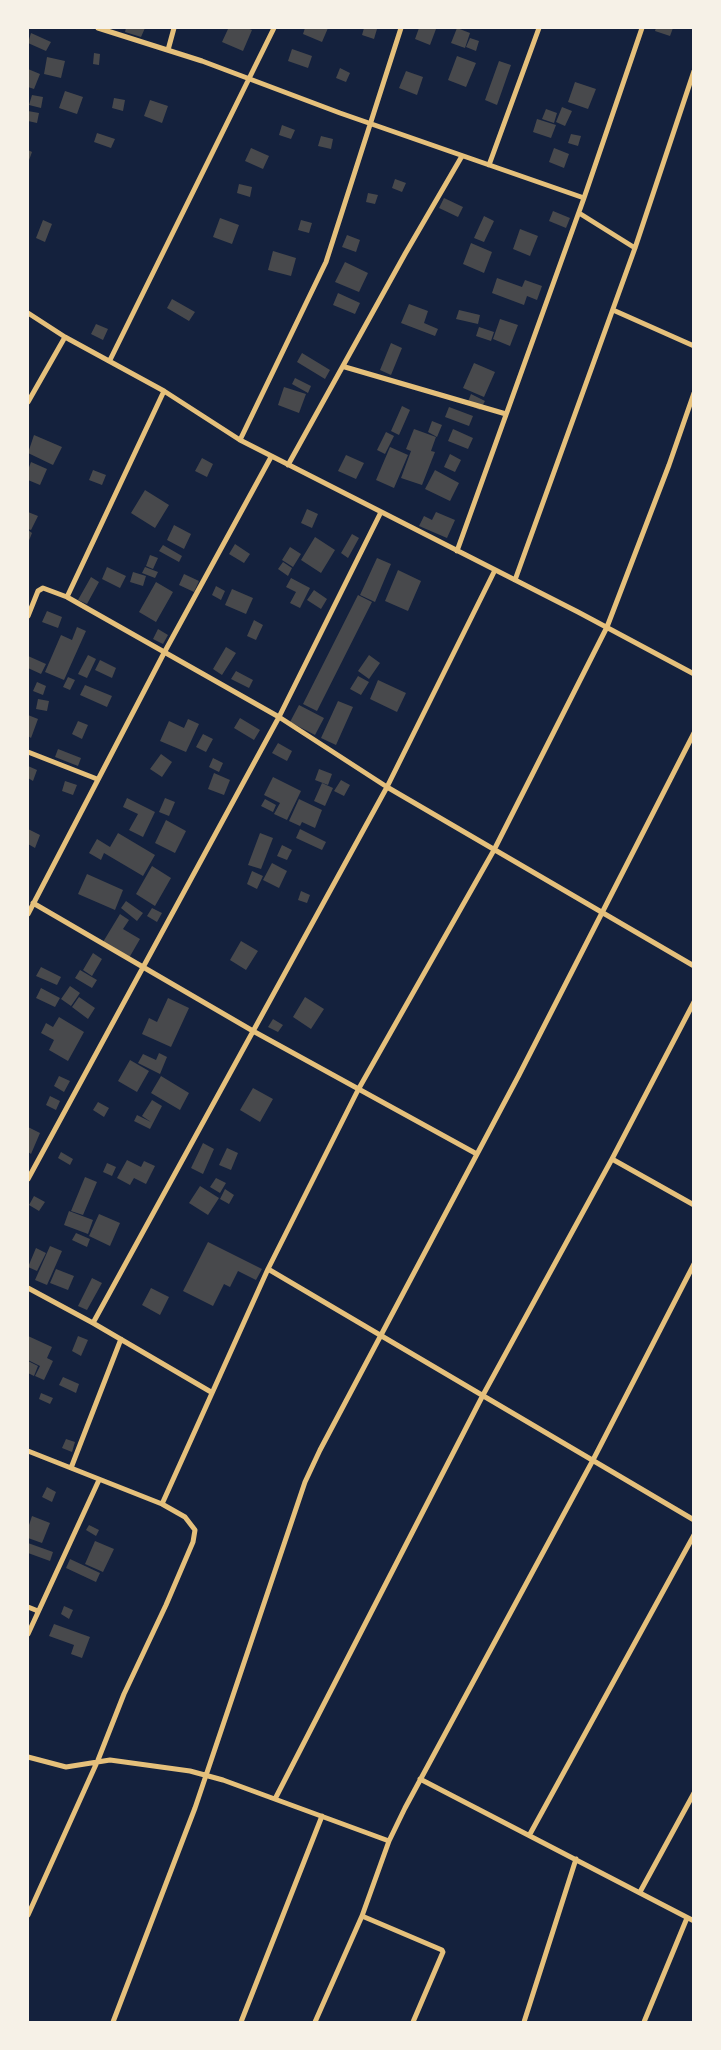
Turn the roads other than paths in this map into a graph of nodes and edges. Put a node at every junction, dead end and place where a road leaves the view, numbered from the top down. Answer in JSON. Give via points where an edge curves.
{"nodes":[{"id":1,"x":98,"y":28,"type":"edge"},
{"id":2,"x":174,"y":28,"type":"edge"},
{"id":3,"x":274,"y":28,"type":"edge"},
{"id":4,"x":401,"y":28,"type":"edge"},
{"id":5,"x":539,"y":28,"type":"edge"},
{"id":6,"x":642,"y":28,"type":"edge"},
{"id":7,"x":168,"y":50,"type":"junction"},
{"id":8,"x":694,"y":71,"type":"edge"},
{"id":9,"x":249,"y":79,"type":"junction"},
{"id":10,"x":370,"y":124,"type":"junction"},
{"id":11,"x":462,"y":156,"type":"junction"},
{"id":12,"x":489,"y":165,"type":"junction"},
{"id":13,"x":584,"y":198,"type":"junction"},
{"id":14,"x":579,"y":213,"type":"junction"},
{"id":15,"x":635,"y":248,"type":"junction"},
{"id":16,"x":613,"y":310,"type":"junction"},
{"id":17,"x":28,"y":313,"type":"edge"},
{"id":18,"x":65,"y":337,"type":"junction"},
{"id":19,"x":694,"y":346,"type":"edge"},
{"id":20,"x":110,"y":360,"type":"junction"},
{"id":21,"x":344,"y":367,"type":"junction"},
{"id":22,"x":164,"y":391,"type":"junction"},
{"id":23,"x":694,"y":393,"type":"edge"},
{"id":24,"x":28,"y":402,"type":"edge"},
{"id":25,"x":506,"y":414,"type":"junction"},
{"id":26,"x":240,"y":440,"type":"junction"},
{"id":27,"x":272,"y":457,"type":"junction"},
{"id":28,"x":288,"y":465,"type":"junction"},
{"id":29,"x":381,"y":512,"type":"junction"},
{"id":30,"x":457,"y":551,"type":"junction"},
{"id":31,"x":495,"y":570,"type":"junction"},
{"id":32,"x":515,"y":580,"type":"junction"},
{"id":33,"x":67,"y":597,"type":"junction"},
{"id":34,"x":28,"y":616,"type":"edge"},
{"id":35,"x":608,"y":628,"type":"junction"},
{"id":36,"x":164,"y":653,"type":"junction"},
{"id":37,"x":694,"y":674,"type":"edge"},
{"id":38,"x":279,"y":717,"type":"junction"},
{"id":39,"x":694,"y":733,"type":"edge"},
{"id":40,"x":28,"y":752,"type":"edge"},
{"id":41,"x":97,"y":780,"type":"junction"},
{"id":42,"x":387,"y":787,"type":"junction"},
{"id":43,"x":494,"y":850,"type":"junction"},
{"id":44,"x":33,"y":903,"type":"junction"},
{"id":45,"x":602,"y":911,"type":"junction"},
{"id":46,"x":28,"y":914,"type":"edge"},
{"id":47,"x":694,"y":966,"type":"edge"},
{"id":48,"x":141,"y":968,"type":"junction"},
{"id":49,"x":694,"y":1002,"type":"edge"},
{"id":50,"x":252,"y":1031,"type":"junction"},
{"id":51,"x":358,"y":1090,"type":"junction"},
{"id":52,"x":475,"y":1153,"type":"junction"},
{"id":53,"x":612,"y":1159,"type":"junction"},
{"id":54,"x":28,"y":1179,"type":"edge"},
{"id":55,"x":694,"y":1205,"type":"edge"},
{"id":56,"x":694,"y":1264,"type":"edge"},
{"id":57,"x":268,"y":1269,"type":"junction"},
{"id":58,"x":28,"y":1288,"type":"edge"},
{"id":59,"x":93,"y":1323,"type":"junction"},
{"id":60,"x":380,"y":1334,"type":"junction"},
{"id":61,"x":121,"y":1339,"type":"junction"},
{"id":62,"x":211,"y":1392,"type":"junction"},
{"id":63,"x":483,"y":1395,"type":"junction"},
{"id":64,"x":28,"y":1451,"type":"edge"},
{"id":65,"x":593,"y":1460,"type":"junction"},
{"id":66,"x":71,"y":1468,"type":"junction"},
{"id":67,"x":99,"y":1480,"type":"junction"},
{"id":68,"x":162,"y":1504,"type":"junction"},
{"id":69,"x":694,"y":1520,"type":"edge"},
{"id":70,"x":694,"y":1535,"type":"edge"},
{"id":71,"x":28,"y":1607,"type":"edge"},
{"id":72,"x":38,"y":1611,"type":"junction"},
{"id":73,"x":28,"y":1634,"type":"edge"},
{"id":74,"x":28,"y":1758,"type":"edge"},
{"id":75,"x":98,"y":1760,"type":"junction"},
{"id":76,"x":206,"y":1775,"type":"junction"},
{"id":77,"x":420,"y":1779,"type":"junction"},
{"id":78,"x":694,"y":1793,"type":"edge"},
{"id":79,"x":275,"y":1799,"type":"junction"},
{"id":80,"x":322,"y":1816,"type":"junction"},
{"id":81,"x":530,"y":1834,"type":"junction"},
{"id":82,"x":389,"y":1842,"type":"junction"},
{"id":83,"x":576,"y":1859,"type":"junction"},
{"id":84,"x":640,"y":1892,"type":"junction"},
{"id":85,"x":28,"y":1915,"type":"edge"},
{"id":86,"x":362,"y":1916,"type":"junction"},
{"id":87,"x":687,"y":1918,"type":"junction"},
{"id":88,"x":694,"y":1921,"type":"edge"},
{"id":89,"x":113,"y":2022,"type":"edge"},
{"id":90,"x":241,"y":2022,"type":"edge"},
{"id":91,"x":315,"y":2022,"type":"edge"},
{"id":92,"x":413,"y":2022,"type":"edge"},
{"id":93,"x":524,"y":2022,"type":"edge"},
{"id":94,"x":644,"y":2022,"type":"edge"}],
"edges":[{"from":1,"to":7,"type":"street"},
{"from":2,"to":7,"type":"street"},
{"from":3,"to":9,"type":"street"},
{"from":4,"to":10,"type":"street"},
{"from":5,"to":12,"type":"street"},
{"from":6,"to":13,"type":"street"},
{"from":7,"to":9,"type":"street"},
{"from":8,"to":15,"type":"street"},
{"from":9,"to":10,"type":"street"},
{"from":9,"to":20,"type":"street"},
{"from":10,"to":11,"type":"street"},
{"from":10,"to":26,"type":"street","via":[[320,277]]},
{"from":11,"to":12,"type":"street"},
{"from":11,"to":21,"type":"street"},
{"from":12,"to":13,"type":"street"},
{"from":13,"to":14,"type":"street"},
{"from":14,"to":15,"type":"street"},
{"from":14,"to":25,"type":"street"},
{"from":15,"to":16,"type":"street"},
{"from":16,"to":19,"type":"street"},
{"from":16,"to":32,"type":"street"},
{"from":17,"to":18,"type":"street"},
{"from":18,"to":20,"type":"street"},
{"from":18,"to":24,"type":"street"},
{"from":20,"to":22,"type":"street"},
{"from":21,"to":25,"type":"street"},
{"from":21,"to":28,"type":"street"},
{"from":22,"to":26,"type":"street"},
{"from":22,"to":33,"type":"street"},
{"from":23,"to":35,"type":"street"},
{"from":25,"to":30,"type":"street"},
{"from":26,"to":27,"type":"street"},
{"from":27,"to":28,"type":"street"},
{"from":27,"to":36,"type":"street"},
{"from":28,"to":29,"type":"street"},
{"from":29,"to":30,"type":"street"},
{"from":29,"to":38,"type":"street"},
{"from":30,"to":31,"type":"street"},
{"from":31,"to":32,"type":"street"},
{"from":31,"to":42,"type":"street"},
{"from":32,"to":35,"type":"street"},
{"from":33,"to":34,"type":"street","via":[[43,588],[38,591]]},
{"from":33,"to":36,"type":"street"},
{"from":35,"to":37,"type":"street"},
{"from":35,"to":43,"type":"street"},
{"from":36,"to":38,"type":"street"},
{"from":36,"to":41,"type":"street"},
{"from":38,"to":42,"type":"street"},
{"from":38,"to":48,"type":"street"},
{"from":39,"to":45,"type":"street"},
{"from":40,"to":41,"type":"street"},
{"from":41,"to":44,"type":"street"},
{"from":42,"to":43,"type":"street"},
{"from":42,"to":50,"type":"street"},
{"from":43,"to":45,"type":"street"},
{"from":43,"to":51,"type":"street"},
{"from":44,"to":46,"type":"street"},
{"from":44,"to":48,"type":"street"},
{"from":45,"to":47,"type":"street"},
{"from":45,"to":52,"type":"street","via":[[519,1075]]},
{"from":48,"to":50,"type":"street"},
{"from":48,"to":54,"type":"street"},
{"from":49,"to":53,"type":"street"},
{"from":50,"to":51,"type":"street"},
{"from":50,"to":59,"type":"street"},
{"from":51,"to":52,"type":"street"},
{"from":51,"to":57,"type":"street"},
{"from":52,"to":60,"type":"street"},
{"from":53,"to":55,"type":"street"},
{"from":53,"to":63,"type":"street"},
{"from":56,"to":65,"type":"street"},
{"from":57,"to":60,"type":"street"},
{"from":57,"to":62,"type":"street"},
{"from":58,"to":59,"type":"street"},
{"from":59,"to":61,"type":"street"},
{"from":60,"to":63,"type":"street"},
{"from":60,"to":76,"type":"street","via":[[305,1482]]},
{"from":61,"to":62,"type":"street"},
{"from":61,"to":66,"type":"street"},
{"from":62,"to":68,"type":"street"},
{"from":63,"to":65,"type":"street"},
{"from":63,"to":79,"type":"street"},
{"from":64,"to":66,"type":"street"},
{"from":65,"to":69,"type":"street"},
{"from":65,"to":77,"type":"street"},
{"from":66,"to":67,"type":"street"},
{"from":67,"to":68,"type":"street"},
{"from":67,"to":72,"type":"street"},
{"from":68,"to":75,"type":"street","via":[[185,1517],[192,1525],[195,1530],[193,1542],[124,1694]]},
{"from":70,"to":81,"type":"street"},
{"from":71,"to":72,"type":"street"},
{"from":72,"to":73,"type":"street"},
{"from":74,"to":75,"type":"street","via":[[66,1767]]},
{"from":75,"to":76,"type":"street","via":[[121,1760]]},
{"from":75,"to":85,"type":"street"},
{"from":76,"to":79,"type":"street"},
{"from":76,"to":89,"type":"street"},
{"from":77,"to":81,"type":"street"},
{"from":77,"to":82,"type":"street"},
{"from":78,"to":84,"type":"street"},
{"from":79,"to":80,"type":"street"},
{"from":80,"to":82,"type":"street"},
{"from":80,"to":90,"type":"street"},
{"from":81,"to":83,"type":"street"},
{"from":82,"to":86,"type":"street"},
{"from":83,"to":84,"type":"street"},
{"from":83,"to":93,"type":"street"},
{"from":84,"to":87,"type":"street"},
{"from":86,"to":91,"type":"street"},
{"from":86,"to":92,"type":"street","via":[[443,1952]]},
{"from":87,"to":88,"type":"street"},
{"from":87,"to":94,"type":"street"}]}
